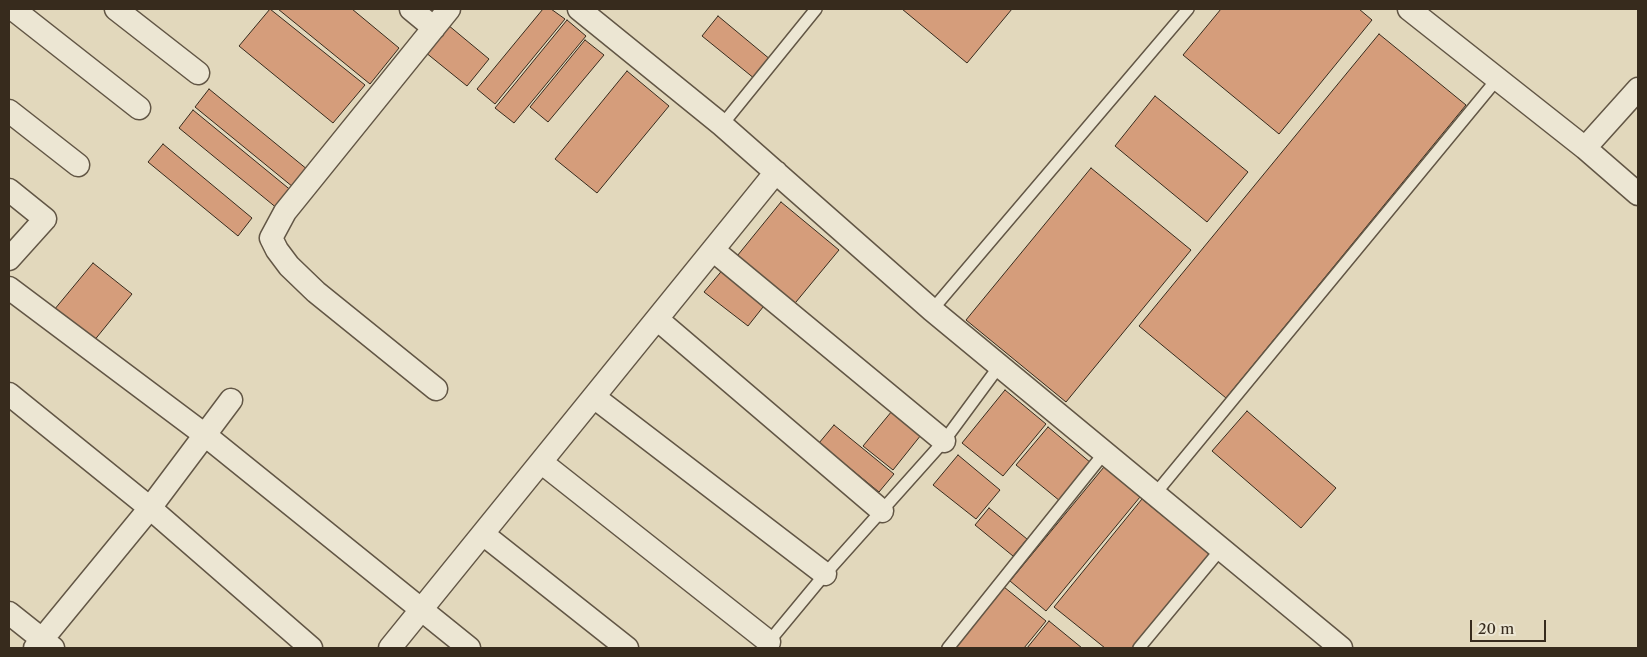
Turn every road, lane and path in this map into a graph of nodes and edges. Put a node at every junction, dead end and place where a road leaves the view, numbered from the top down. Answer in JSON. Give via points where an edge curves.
{"nodes":[{"id":1,"x":13,"y":9,"type":"edge"},
{"id":2,"x":116,"y":9,"type":"edge"},
{"id":3,"x":411,"y":9,"type":"edge"},
{"id":4,"x":449,"y":9,"type":"edge"},
{"id":5,"x":579,"y":9,"type":"edge"},
{"id":6,"x":816,"y":9,"type":"edge"},
{"id":7,"x":1188,"y":9,"type":"edge"},
{"id":8,"x":1409,"y":9,"type":"edge"},
{"id":9,"x":434,"y":28,"type":"junction"},
{"id":10,"x":198,"y":73,"type":"dead end"},
{"id":11,"x":1498,"y":78,"type":"junction"},
{"id":12,"x":1638,"y":89,"type":"edge"},
{"id":13,"x":139,"y":108,"type":"dead end"},
{"id":14,"x":9,"y":111,"type":"edge"},
{"id":15,"x":722,"y":126,"type":"junction"},
{"id":16,"x":1585,"y":148,"type":"junction"},
{"id":17,"x":78,"y":165,"type":"dead end"},
{"id":18,"x":776,"y":172,"type":"junction"},
{"id":19,"x":9,"y":190,"type":"edge"},
{"id":20,"x":1638,"y":194,"type":"edge"},
{"id":21,"x":713,"y":250,"type":"junction"},
{"id":22,"x":9,"y":259,"type":"edge"},
{"id":23,"x":9,"y":288,"type":"edge"},
{"id":24,"x":932,"y":310,"type":"junction"},
{"id":25,"x":657,"y":319,"type":"junction"},
{"id":26,"x":1000,"y":365,"type":"junction"},
{"id":27,"x":436,"y":389,"type":"dead end"},
{"id":28,"x":9,"y":394,"type":"edge"},
{"id":29,"x":594,"y":397,"type":"junction"},
{"id":30,"x":231,"y":400,"type":"dead end"},
{"id":31,"x":205,"y":435,"type":"junction"},
{"id":32,"x":944,"y":441,"type":"junction"},
{"id":33,"x":1105,"y":452,"type":"junction"},
{"id":34,"x":541,"y":462,"type":"junction"},
{"id":35,"x":1155,"y":494,"type":"junction"},
{"id":36,"x":150,"y":508,"type":"junction"},
{"id":37,"x":882,"y":511,"type":"junction"},
{"id":38,"x":483,"y":534,"type":"junction"},
{"id":39,"x":1221,"y":549,"type":"junction"},
{"id":40,"x":825,"y":574,"type":"junction"},
{"id":41,"x":422,"y":609,"type":"junction"},
{"id":42,"x":9,"y":613,"type":"edge"},
{"id":43,"x":44,"y":645,"type":"edge"},
{"id":44,"x":766,"y":645,"type":"edge"},
{"id":45,"x":311,"y":648,"type":"edge"},
{"id":46,"x":390,"y":648,"type":"edge"},
{"id":47,"x":469,"y":648,"type":"edge"},
{"id":48,"x":628,"y":648,"type":"edge"},
{"id":49,"x":948,"y":648,"type":"edge"},
{"id":50,"x":1139,"y":648,"type":"edge"},
{"id":51,"x":1341,"y":648,"type":"edge"}],
"edges":[{"from":1,"to":13,"type":"street"},
{"from":2,"to":10,"type":"street"},
{"from":3,"to":9,"type":"street"},
{"from":4,"to":9,"type":"street"},
{"from":5,"to":15,"type":"street"},
{"from":6,"to":15,"type":"lane"},
{"from":7,"to":24,"type":"lane"},
{"from":8,"to":11,"type":"street"},
{"from":9,"to":27,"type":"street","via":[[285,212],[272,238],[289,266],[316,292]]},
{"from":11,"to":16,"type":"street"},
{"from":11,"to":35,"type":"lane"},
{"from":12,"to":16,"type":"street"},
{"from":14,"to":17,"type":"street"},
{"from":15,"to":18,"type":"street"},
{"from":16,"to":20,"type":"street"},
{"from":18,"to":21,"type":"street"},
{"from":18,"to":24,"type":"street"},
{"from":19,"to":22,"type":"street","via":[[44,219]]},
{"from":21,"to":25,"type":"street"},
{"from":21,"to":32,"type":"street"},
{"from":23,"to":31,"type":"street"},
{"from":24,"to":26,"type":"street"},
{"from":25,"to":29,"type":"street"},
{"from":25,"to":37,"type":"street"},
{"from":26,"to":32,"type":"lane"},
{"from":26,"to":33,"type":"street"},
{"from":28,"to":36,"type":"street"},
{"from":29,"to":34,"type":"street"},
{"from":29,"to":40,"type":"street"},
{"from":30,"to":31,"type":"street"},
{"from":31,"to":36,"type":"street"},
{"from":31,"to":41,"type":"street"},
{"from":32,"to":37,"type":"lane"},
{"from":33,"to":35,"type":"street"},
{"from":33,"to":49,"type":"lane"},
{"from":34,"to":38,"type":"street"},
{"from":34,"to":44,"type":"street"},
{"from":35,"to":39,"type":"street"},
{"from":36,"to":43,"type":"street"},
{"from":36,"to":45,"type":"street"},
{"from":37,"to":40,"type":"lane"},
{"from":38,"to":41,"type":"street"},
{"from":38,"to":48,"type":"street"},
{"from":39,"to":50,"type":"lane"},
{"from":39,"to":51,"type":"street"},
{"from":40,"to":44,"type":"lane"},
{"from":41,"to":46,"type":"street"},
{"from":41,"to":47,"type":"street"},
{"from":42,"to":43,"type":"street"}]}
